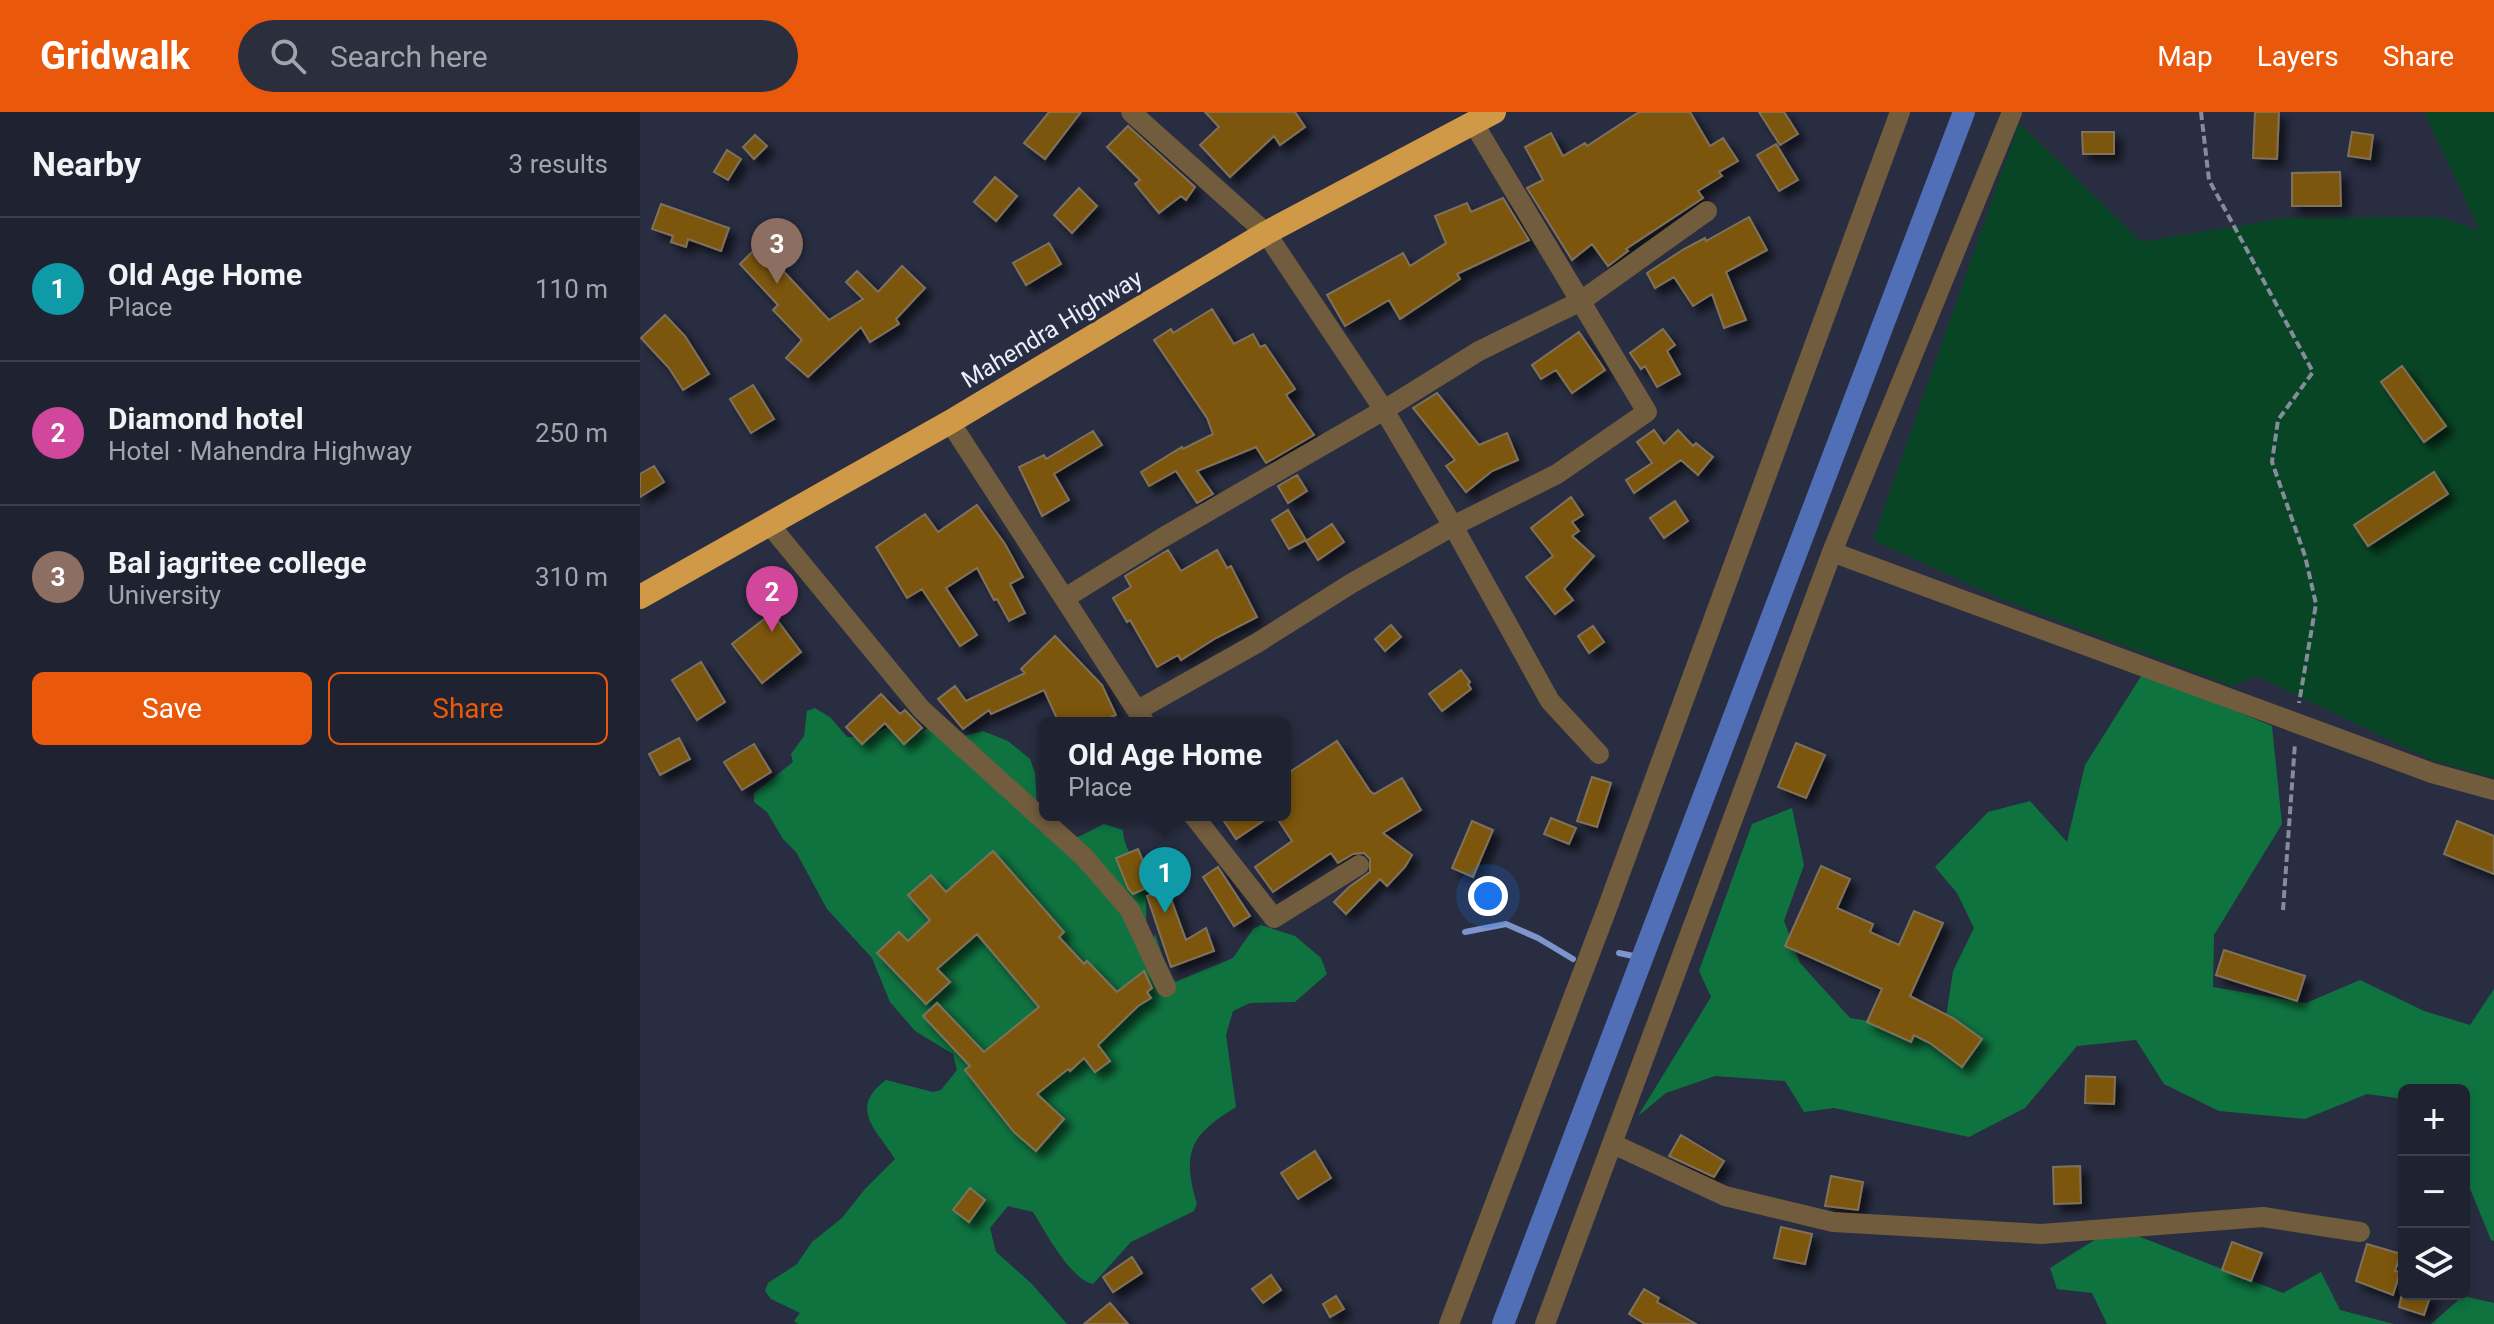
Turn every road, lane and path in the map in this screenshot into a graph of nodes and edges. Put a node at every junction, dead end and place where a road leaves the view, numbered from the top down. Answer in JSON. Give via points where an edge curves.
{"nodes":[{"id":1,"x":1131,"y":112,"type":"edge"},
{"id":2,"x":1900,"y":112,"type":"edge"},
{"id":3,"x":2012,"y":112,"type":"edge"},
{"id":4,"x":2201,"y":112,"type":"edge"},
{"id":5,"x":1484,"y":118,"type":"edge"},
{"id":6,"x":1707,"y":211,"type":"dead end"},
{"id":7,"x":1266,"y":233,"type":"junction"},
{"id":8,"x":1581,"y":301,"type":"junction"},
{"id":9,"x":1384,"y":410,"type":"junction"},
{"id":10,"x":950,"y":422,"type":"junction"},
{"id":11,"x":769,"y":524,"type":"junction"},
{"id":12,"x":1453,"y":526,"type":"junction"},
{"id":13,"x":1832,"y":552,"type":"junction"},
{"id":14,"x":640,"y":597,"type":"edge"},
{"id":15,"x":1065,"y":598,"type":"junction"},
{"id":16,"x":1141,"y":716,"type":"edge"},
{"id":17,"x":2296,"y":721,"type":"junction"},
{"id":18,"x":1599,"y":754,"type":"dead end"},
{"id":19,"x":2494,"y":790,"type":"edge"},
{"id":20,"x":1039,"y":816,"type":"edge"},
{"id":21,"x":1044,"y":821,"type":"edge"},
{"id":22,"x":1198,"y":821,"type":"edge"},
{"id":23,"x":1359,"y":865,"type":"dead end"},
{"id":24,"x":2283,"y":910,"type":"dead end"},
{"id":25,"x":1166,"y":987,"type":"dead end"},
{"id":26,"x":1613,"y":1144,"type":"junction"},
{"id":27,"x":2360,"y":1232,"type":"dead end"},
{"id":28,"x":1449,"y":1324,"type":"edge"},
{"id":29,"x":1545,"y":1324,"type":"edge"}],
"edges":[{"from":1,"to":7,"type":"street"},
{"from":2,"to":28,"type":"street"},
{"from":3,"to":13,"type":"street"},
{"from":4,"to":17,"type":"path","via":[[2209,180],[2313,372],[2278,420],[2272,462],[2316,604]]},
{"from":5,"to":7,"type":"highway","name":"Mahendra Highway"},
{"from":5,"to":8,"type":"street"},
{"from":6,"to":8,"type":"street"},
{"from":7,"to":9,"type":"street"},
{"from":7,"to":10,"type":"highway","name":"Mahendra Highway"},
{"from":8,"to":9,"type":"street","via":[[1479,351]]},
{"from":8,"to":12,"type":"street","via":[[1647,412],[1557,474]]},
{"from":9,"to":12,"type":"street"},
{"from":9,"to":15,"type":"street"},
{"from":10,"to":11,"type":"highway","name":"Mahendra Highway"},
{"from":10,"to":15,"type":"street"},
{"from":11,"to":14,"type":"highway","name":"Mahendra Highway"},
{"from":11,"to":20,"type":"street","via":[[922,710]]},
{"from":12,"to":16,"type":"street"},
{"from":12,"to":18,"type":"street","via":[[1550,701]]},
{"from":13,"to":17,"type":"street"},
{"from":13,"to":26,"type":"street"},
{"from":15,"to":16,"type":"street"},
{"from":17,"to":19,"type":"street","via":[[2432,773]]},
{"from":17,"to":24,"type":"path"},
{"from":21,"to":25,"type":"street","via":[[1130,910]]},
{"from":22,"to":23,"type":"street","via":[[1274,918]]},
{"from":26,"to":27,"type":"street","via":[[1725,1196],[1833,1222],[2041,1234],[2263,1217]]},
{"from":26,"to":29,"type":"street"}]}
